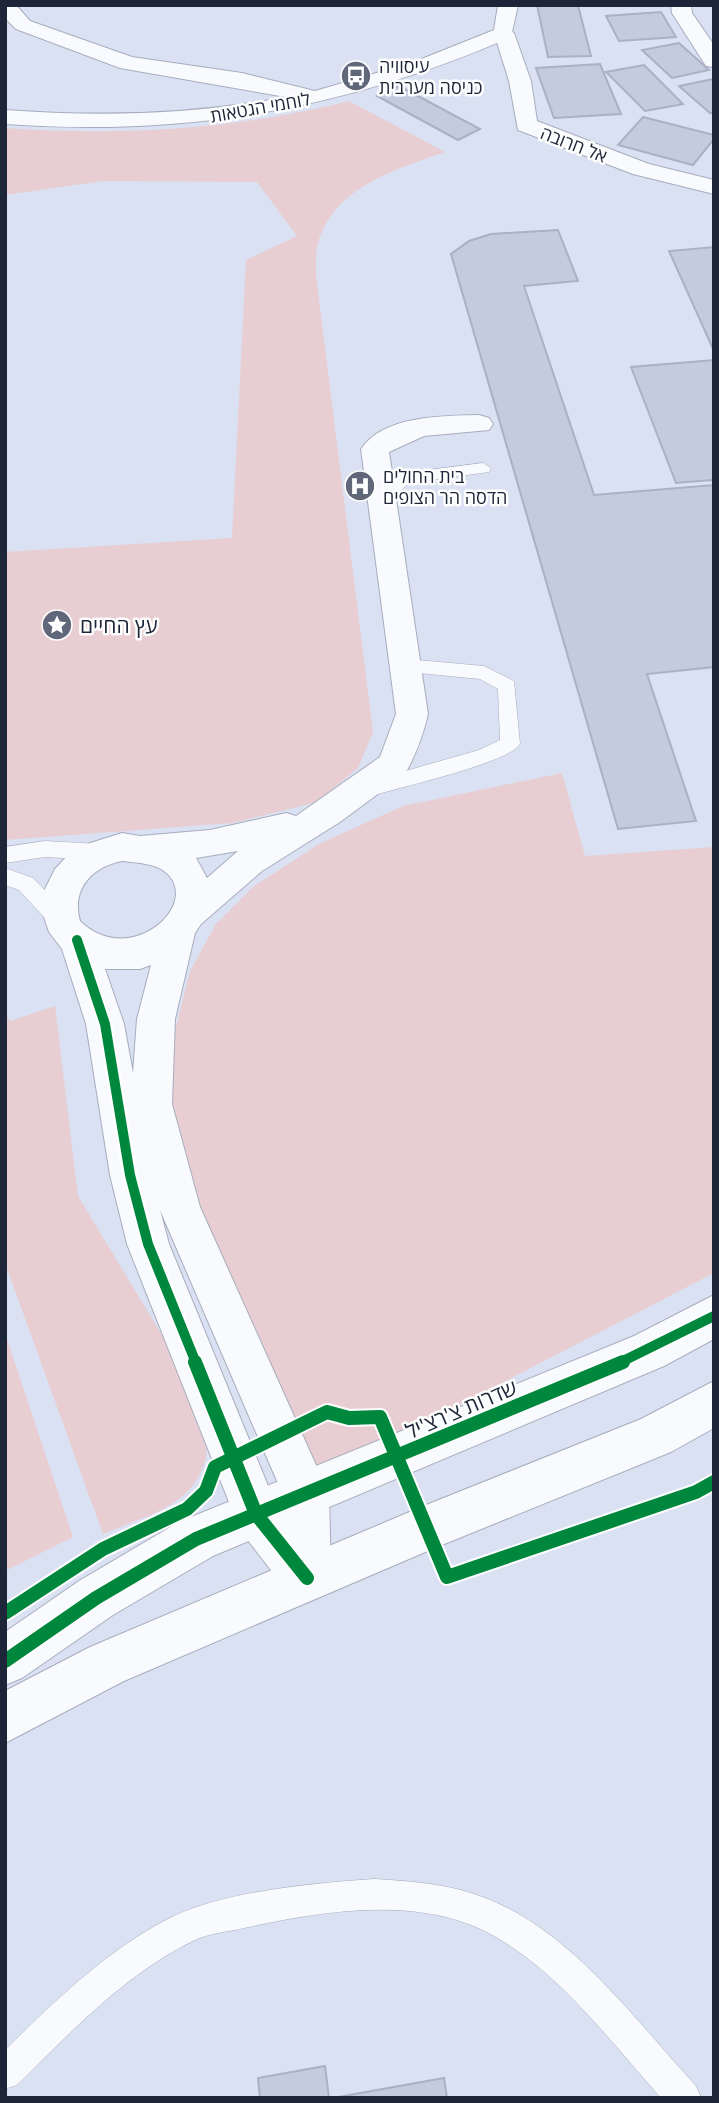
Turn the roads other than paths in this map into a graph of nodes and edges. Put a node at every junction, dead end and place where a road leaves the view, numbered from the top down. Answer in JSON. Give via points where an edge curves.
{"nodes":[{"id":1,"x":508,"y":5,"type":"edge"},
{"id":2,"x":681,"y":5,"type":"edge"},
{"id":3,"x":5,"y":6,"type":"edge"},
{"id":4,"x":503,"y":33,"type":"junction"},
{"id":5,"x":714,"y":61,"type":"edge"},
{"id":6,"x":318,"y":97,"type":"junction"},
{"id":7,"x":5,"y":117,"type":"edge"},
{"id":8,"x":714,"y":187,"type":"edge"},
{"id":9,"x":479,"y":424,"type":"dead end"},
{"id":10,"x":483,"y":468,"type":"dead end"},
{"id":11,"x":385,"y":522,"type":"junction"},
{"id":12,"x":405,"y":666,"type":"junction"},
{"id":13,"x":357,"y":792,"type":"junction"},
{"id":14,"x":328,"y":813,"type":"junction"},
{"id":15,"x":145,"y":847,"type":"junction"},
{"id":16,"x":100,"y":852,"type":"junction"},
{"id":17,"x":5,"y":855,"type":"edge"},
{"id":18,"x":5,"y":876,"type":"edge"},
{"id":19,"x":184,"y":923,"type":"junction"},
{"id":20,"x":70,"y":932,"type":"junction"},
{"id":21,"x":714,"y":1316,"type":"edge"},
{"id":22,"x":714,"y":1403,"type":"edge"},
{"id":23,"x":306,"y":1494,"type":"junction"},
{"id":24,"x":256,"y":1514,"type":"junction"},
{"id":25,"x":307,"y":1578,"type":"junction"},
{"id":26,"x":5,"y":1661,"type":"edge"},
{"id":27,"x":5,"y":1718,"type":"edge"},
{"id":28,"x":5,"y":2073,"type":"edge"},
{"id":29,"x":684,"y":2098,"type":"edge"}],
"edges":[{"from":1,"to":4,"type":"street"},
{"from":2,"to":5,"type":"street"},
{"from":3,"to":6,"type":"street","via":[[23,25],[128,63]]},
{"from":4,"to":6,"type":"street","name":"לוחמי הגטאות","via":[[413,70]]},
{"from":4,"to":8,"type":"street","name":"אל חרובה","via":[[520,82],[526,125],[641,169]]},
{"from":6,"to":7,"type":"street","name":"לוחמי הגטאות","via":[[240,113],[139,122]]},
{"from":9,"to":11,"type":"street","via":[[425,426],[391,435],[375,449]]},
{"from":10,"to":11,"type":"lane","via":[[404,478],[390,491]]},
{"from":11,"to":12,"type":"street"},
{"from":12,"to":13,"type":"street","via":[[412,714],[406,738],[393,765]]},
{"from":12,"to":13,"type":"lane","via":[[484,673],[507,686],[510,744],[485,756]]},
{"from":13,"to":14,"type":"street"},
{"from":14,"to":15,"type":"street","via":[[210,844]]},
{"from":14,"to":19,"type":"street","via":[[250,862]]},
{"from":15,"to":16,"type":"street","via":[[122,846]]},
{"from":15,"to":19,"type":"street","via":[[165,852],[191,878],[195,895]]},
{"from":16,"to":17,"type":"lane","via":[[45,849]]},
{"from":16,"to":20,"type":"street","via":[[69,876],[61,891],[59,907]]},
{"from":18,"to":20,"type":"lane","via":[[26,884]]},
{"from":19,"to":20,"type":"street","via":[[159,946],[138,953],[94,950]]},
{"from":19,"to":23,"type":"street","via":[[156,1019],[152,1104],[179,1207]]},
{"from":20,"to":24,"type":"street","via":[[105,1024],[130,1175],[148,1244]]},
{"from":21,"to":23,"type":"street","name":"שדרות צ'רצ'יל","via":[[649,1351]]},
{"from":22,"to":25,"type":"street","via":[[655,1436]]},
{"from":23,"to":24,"type":"street","name":"שדרות צ'רצ'יל"},
{"from":23,"to":25,"type":"street"},
{"from":24,"to":25,"type":"street"},
{"from":24,"to":26,"type":"street","name":"שדרות צ'רצ'יל","via":[[173,1552]]},
{"from":25,"to":27,"type":"street","via":[[107,1664]]},
{"from":28,"to":29,"type":"lane","via":[[114,1974],[187,1926],[288,1902],[380,1893],[466,1907],[505,1924],[563,1969]]}]}
